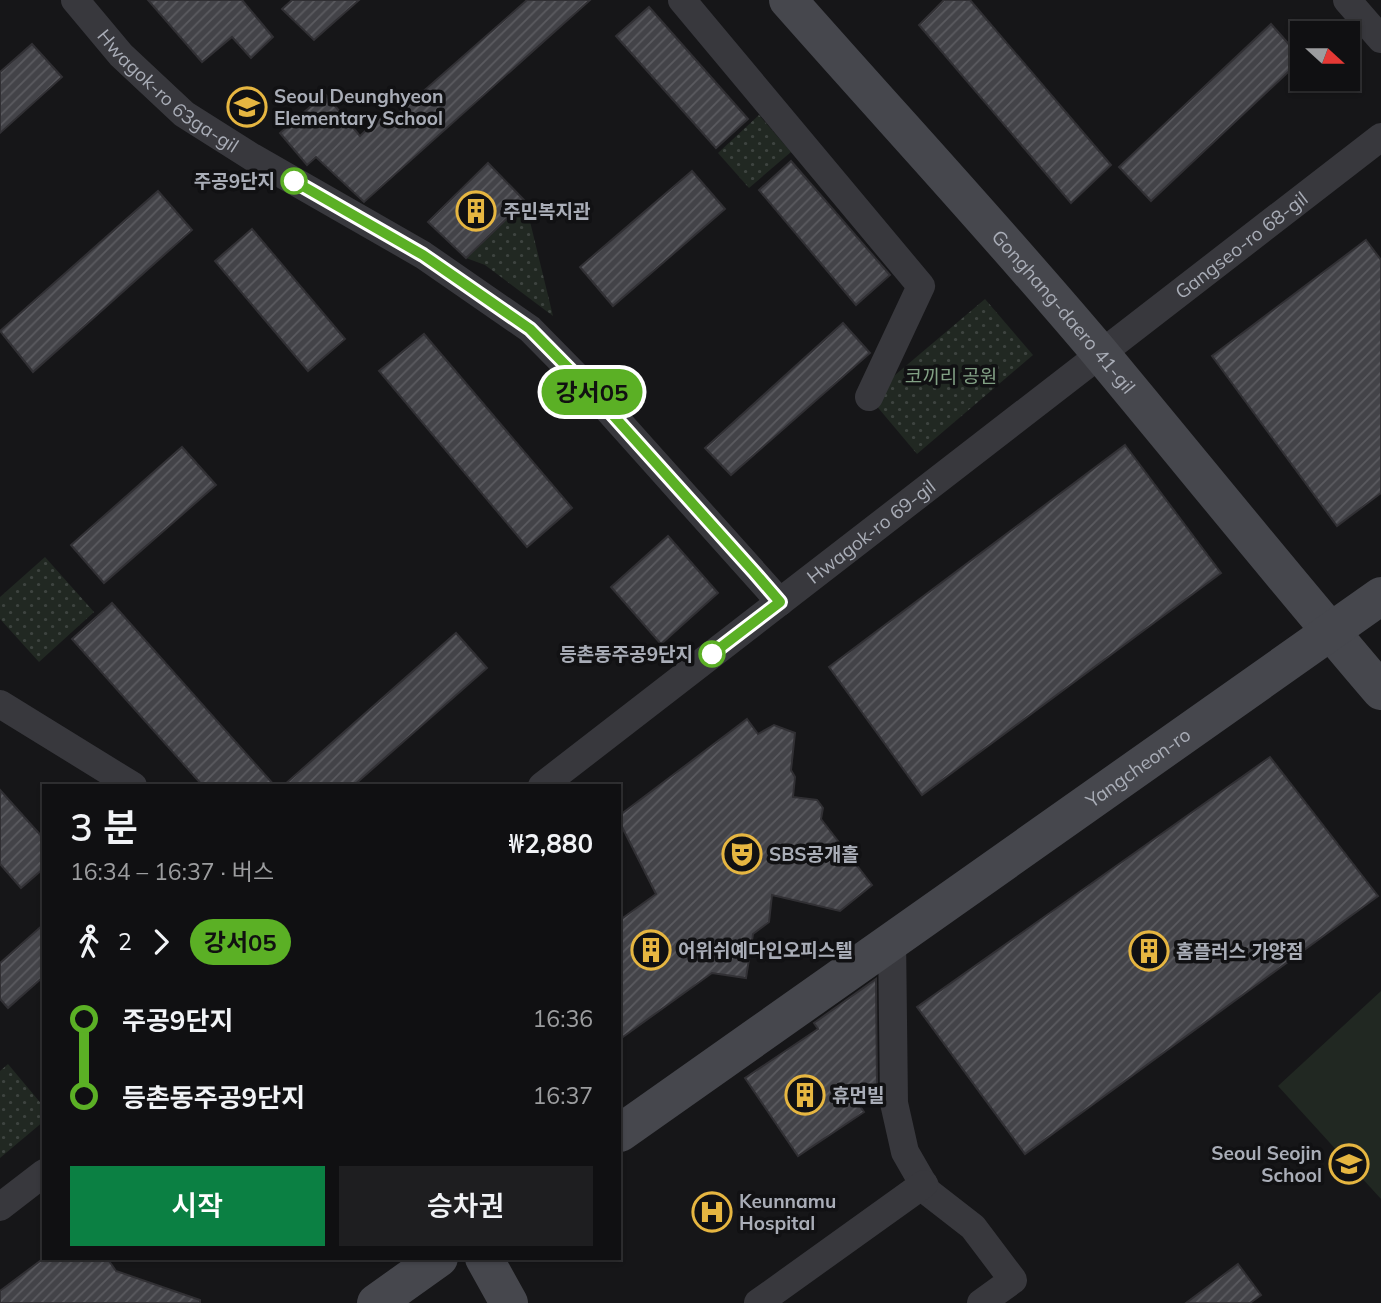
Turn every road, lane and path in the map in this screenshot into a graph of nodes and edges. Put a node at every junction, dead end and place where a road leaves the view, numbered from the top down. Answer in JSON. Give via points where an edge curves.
{"nodes":[{"id":1,"x":75,"y":0,"type":"edge"},
{"id":2,"x":682,"y":0,"type":"edge"},
{"id":3,"x":788,"y":0,"type":"edge"},
{"id":4,"x":1347,"y":0,"type":"edge"},
{"id":5,"x":1381,"y":39,"type":"edge"},
{"id":6,"x":1381,"y":137,"type":"edge"},
{"id":7,"x":1100,"y":354,"type":"junction"},
{"id":8,"x":869,"y":397,"type":"dead end"},
{"id":9,"x":1381,"y":596,"type":"edge"},
{"id":10,"x":780,"y":602,"type":"junction"},
{"id":11,"x":1329,"y":633,"type":"junction"},
{"id":12,"x":1381,"y":691,"type":"edge"},
{"id":13,"x":0,"y":704,"type":"edge"},
{"id":14,"x":130,"y":784,"type":"edge"},
{"id":15,"x":545,"y":784,"type":"edge"},
{"id":16,"x":892,"y":938,"type":"junction"},
{"id":17,"x":621,"y":1132,"type":"edge"},
{"id":18,"x":42,"y":1175,"type":"edge"},
{"id":19,"x":924,"y":1184,"type":"junction"},
{"id":20,"x":0,"y":1207,"type":"edge"},
{"id":21,"x":436,"y":1260,"type":"edge"},
{"id":22,"x":485,"y":1260,"type":"edge"},
{"id":23,"x":376,"y":1303,"type":"edge"},
{"id":24,"x":509,"y":1303,"type":"edge"},
{"id":25,"x":758,"y":1303,"type":"edge"},
{"id":26,"x":981,"y":1303,"type":"edge"}],
"edges":[{"from":1,"to":10,"type":"street","name":"Hwagok-ro 63ga-gil","via":[[121,55],[184,114],[423,255],[530,329]]},
{"from":2,"to":8,"type":"street","via":[[921,286]]},
{"from":3,"to":7,"type":"main road","name":"Gonghang-daero 41-gil"},
{"from":4,"to":5,"type":"street"},
{"from":6,"to":7,"type":"street","name":"Gangseo-ro 68-gil"},
{"from":7,"to":10,"type":"street","name":"Hwagok-ro 69-gil"},
{"from":7,"to":11,"type":"main road","name":"Gonghang-daero 41-gil","via":[[1269,554]]},
{"from":9,"to":11,"type":"main road","name":"Yangcheon-ro"},
{"from":10,"to":15,"type":"street","name":"Hwagok-ro 69-gil"},
{"from":11,"to":12,"type":"main road","name":"Gonghang-daero 41-gil"},
{"from":11,"to":16,"type":"main road","name":"Yangcheon-ro"},
{"from":13,"to":14,"type":"street"},
{"from":16,"to":17,"type":"main road","name":"Yangcheon-ro"},
{"from":16,"to":19,"type":"street","via":[[894,1103],[905,1152]]},
{"from":18,"to":20,"type":"street"},
{"from":19,"to":25,"type":"street"},
{"from":19,"to":26,"type":"street","via":[[973,1227],[1013,1280]]},
{"from":21,"to":23,"type":"main road"},
{"from":22,"to":24,"type":"main road"}]}
